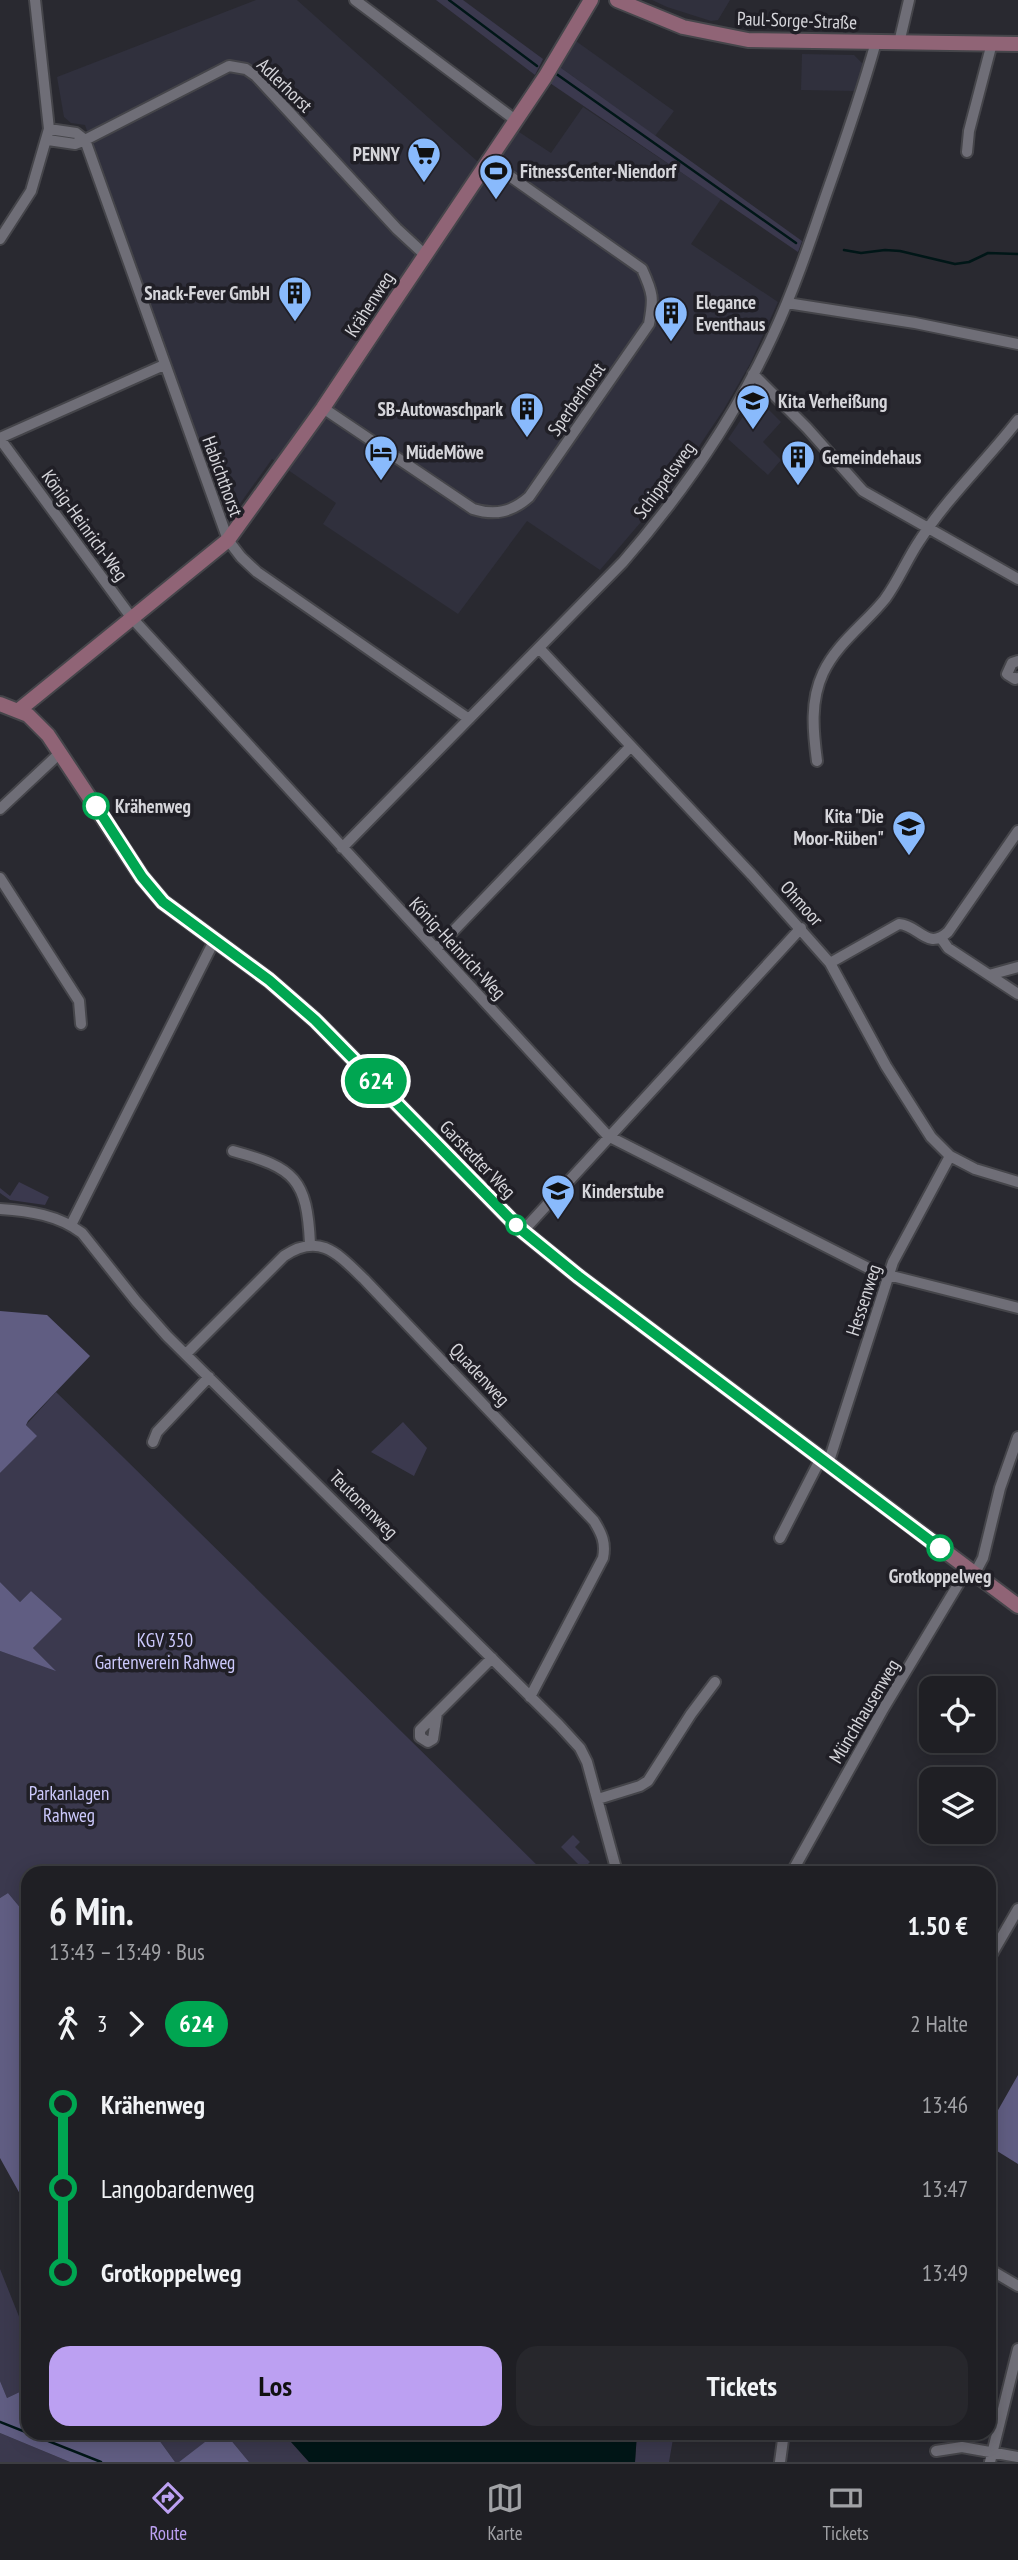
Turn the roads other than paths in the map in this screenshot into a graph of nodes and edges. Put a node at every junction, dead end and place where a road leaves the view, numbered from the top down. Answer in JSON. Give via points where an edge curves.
{"nodes":[{"id":1,"x":35,"y":0,"type":"edge"},
{"id":2,"x":355,"y":0,"type":"edge"},
{"id":3,"x":591,"y":0,"type":"edge"},
{"id":4,"x":617,"y":0,"type":"edge"},
{"id":5,"x":909,"y":0,"type":"edge"},
{"id":6,"x":876,"y":42,"type":"junction"},
{"id":7,"x":899,"y":43,"type":"junction"},
{"id":8,"x":992,"y":43,"type":"junction"},
{"id":9,"x":1018,"y":44,"type":"edge"},
{"id":10,"x":514,"y":120,"type":"junction"},
{"id":11,"x":48,"y":134,"type":"junction"},
{"id":12,"x":85,"y":140,"type":"junction"},
{"id":13,"x":967,"y":152,"type":"dead end"},
{"id":14,"x":487,"y":160,"type":"junction"},
{"id":15,"x":0,"y":239,"type":"edge"},
{"id":16,"x":424,"y":254,"type":"junction"},
{"id":17,"x":787,"y":303,"type":"junction"},
{"id":18,"x":1018,"y":344,"type":"edge"},
{"id":19,"x":164,"y":365,"type":"junction"},
{"id":20,"x":753,"y":374,"type":"junction"},
{"id":21,"x":323,"y":408,"type":"junction"},
{"id":22,"x":1018,"y":420,"type":"edge"},
{"id":23,"x":0,"y":438,"type":"edge"},
{"id":24,"x":928,"y":529,"type":"junction"},
{"id":25,"x":228,"y":540,"type":"junction"},
{"id":26,"x":1018,"y":579,"type":"edge"},
{"id":27,"x":131,"y":617,"type":"junction"},
{"id":28,"x":539,"y":648,"type":"junction"},
{"id":29,"x":1018,"y":661,"type":"edge"},
{"id":30,"x":1018,"y":678,"type":"edge"},
{"id":31,"x":0,"y":704,"type":"edge"},
{"id":32,"x":19,"y":710,"type":"junction"},
{"id":33,"x":469,"y":719,"type":"junction"},
{"id":34,"x":631,"y":746,"type":"junction"},
{"id":35,"x":61,"y":752,"type":"junction"},
{"id":36,"x":817,"y":761,"type":"dead end"},
{"id":37,"x":0,"y":809,"type":"edge"},
{"id":38,"x":1018,"y":831,"type":"edge"},
{"id":39,"x":342,"y":848,"type":"junction"},
{"id":40,"x":0,"y":878,"type":"edge"},
{"id":41,"x":801,"y":928,"type":"junction"},
{"id":42,"x":941,"y":939,"type":"junction"},
{"id":43,"x":214,"y":941,"type":"junction"},
{"id":44,"x":436,"y":949,"type":"junction"},
{"id":45,"x":830,"y":963,"type":"junction"},
{"id":46,"x":1015,"y":968,"type":"edge"},
{"id":47,"x":989,"y":975,"type":"junction"},
{"id":48,"x":1007,"y":987,"type":"junction"},
{"id":49,"x":1018,"y":994,"type":"edge"},
{"id":50,"x":81,"y":1024,"type":"dead end"},
{"id":51,"x":608,"y":1136,"type":"junction"},
{"id":52,"x":233,"y":1151,"type":"dead end"},
{"id":53,"x":950,"y":1156,"type":"junction"},
{"id":54,"x":1018,"y":1182,"type":"edge"},
{"id":55,"x":0,"y":1209,"type":"edge"},
{"id":56,"x":71,"y":1225,"type":"junction"},
{"id":57,"x":523,"y":1231,"type":"junction"},
{"id":58,"x":310,"y":1244,"type":"junction"},
{"id":59,"x":889,"y":1275,"type":"junction"},
{"id":60,"x":1018,"y":1308,"type":"edge"},
{"id":61,"x":186,"y":1353,"type":"junction"},
{"id":62,"x":209,"y":1377,"type":"junction"},
{"id":63,"x":1018,"y":1437,"type":"edge"},
{"id":64,"x":153,"y":1443,"type":"dead end"},
{"id":65,"x":825,"y":1461,"type":"junction"},
{"id":66,"x":780,"y":1538,"type":"dead end"},
{"id":67,"x":972,"y":1571,"type":"junction"},
{"id":68,"x":1018,"y":1606,"type":"edge"},
{"id":69,"x":492,"y":1658,"type":"junction"},
{"id":70,"x":715,"y":1682,"type":"dead end"},
{"id":71,"x":530,"y":1697,"type":"junction"},
{"id":72,"x":437,"y":1713,"type":"dead end"},
{"id":73,"x":598,"y":1799,"type":"junction"},
{"id":74,"x":616,"y":1866,"type":"edge"},
{"id":75,"x":795,"y":1866,"type":"edge"},
{"id":76,"x":1018,"y":1909,"type":"edge"},
{"id":77,"x":996,"y":1947,"type":"edge"},
{"id":78,"x":996,"y":2273,"type":"edge"},
{"id":79,"x":1018,"y":2286,"type":"edge"},
{"id":80,"x":1018,"y":2349,"type":"edge"},
{"id":81,"x":996,"y":2437,"type":"edge"},
{"id":82,"x":783,"y":2440,"type":"edge"},
{"id":83,"x":995,"y":2440,"type":"edge"},
{"id":84,"x":936,"y":2451,"type":"dead end"},
{"id":85,"x":991,"y":2457,"type":"edge"},
{"id":86,"x":1018,"y":2457,"type":"edge"},
{"id":87,"x":780,"y":2462,"type":"edge"}],
"edges":[{"from":1,"to":11,"type":"street"},
{"from":2,"to":10,"type":"street"},
{"from":3,"to":10,"type":"main road","name":"Krähenweg"},
{"from":4,"to":6,"type":"main road","name":"Paul-Sorge-Straße","via":[[683,27],[729,37],[767,42]]},
{"from":5,"to":7,"type":"street"},
{"from":6,"to":7,"type":"main road","name":"Paul-Sorge-Straße"},
{"from":6,"to":17,"type":"street","name":"Schippelsweg"},
{"from":7,"to":8,"type":"main road","name":"Paul-Sorge-Straße"},
{"from":8,"to":9,"type":"main road","name":"Paul-Sorge-Straße"},
{"from":8,"to":13,"type":"street"},
{"from":10,"to":14,"type":"main road","name":"Krähenweg"},
{"from":11,"to":12,"type":"street","via":[[76,133]]},
{"from":11,"to":15,"type":"street","via":[[31,191]]},
{"from":12,"to":16,"type":"street","name":"Adlerhorst","via":[[229,66],[246,69]]},
{"from":12,"to":19,"type":"street","name":"Habichthorst"},
{"from":14,"to":16,"type":"main road","name":"Krähenweg"},
{"from":14,"to":21,"type":"street","name":"Sperberhorst","via":[[642,269],[653,292],[649,324],[529,497],[506,512],[473,509]]},
{"from":16,"to":21,"type":"main road","name":"Krähenweg"},
{"from":17,"to":18,"type":"street"},
{"from":17,"to":20,"type":"street","name":"Schippelsweg"},
{"from":19,"to":23,"type":"street"},
{"from":19,"to":25,"type":"street","name":"Habichthorst"},
{"from":20,"to":24,"type":"street","via":[[863,491]]},
{"from":20,"to":28,"type":"street","name":"Schippelsweg","via":[[661,516]]},
{"from":21,"to":25,"type":"main road","name":"Krähenweg"},
{"from":22,"to":24,"type":"street"},
{"from":23,"to":27,"type":"street","name":"König-Heinrich-Weg"},
{"from":24,"to":26,"type":"street"},
{"from":24,"to":36,"type":"street","via":[[895,585],[841,645],[823,673],[813,718]]},
{"from":25,"to":27,"type":"main road","name":"Krähenweg"},
{"from":25,"to":33,"type":"street","name":"Habichthorst","via":[[268,581]]},
{"from":27,"to":32,"type":"main road","name":"Krähenweg"},
{"from":27,"to":39,"type":"street","name":"König-Heinrich-Weg"},
{"from":28,"to":33,"type":"street","name":"Schippelsweg"},
{"from":28,"to":34,"type":"street","name":"Ohmoor"},
{"from":29,"to":30,"type":"street","via":[[1007,674]]},
{"from":31,"to":32,"type":"main road","name":"Garstedter Weg"},
{"from":32,"to":35,"type":"main road","name":"Garstedter Weg","via":[[38,724]]},
{"from":33,"to":39,"type":"street","name":"Schippelsweg"},
{"from":34,"to":41,"type":"street","name":"Ohmoor"},
{"from":34,"to":44,"type":"street"},
{"from":35,"to":37,"type":"street"},
{"from":35,"to":43,"type":"main road","name":"Garstedter Weg","via":[[142,877],[163,902]]},
{"from":38,"to":42,"type":"street"},
{"from":39,"to":44,"type":"street","name":"König-Heinrich-Weg"},
{"from":40,"to":50,"type":"street","via":[[79,1001]]},
{"from":41,"to":45,"type":"street","name":"Ohmoor"},
{"from":41,"to":51,"type":"street"},
{"from":42,"to":45,"type":"street","via":[[930,939],[899,924]]},
{"from":42,"to":47,"type":"street"},
{"from":43,"to":56,"type":"street"},
{"from":43,"to":57,"type":"main road","name":"Garstedter Weg","via":[[315,1020]]},
{"from":44,"to":51,"type":"street","name":"König-Heinrich-Weg"},
{"from":45,"to":53,"type":"street","name":"Ohmoor","via":[[912,1110]]},
{"from":46,"to":47,"type":"street"},
{"from":46,"to":48,"type":"street"},
{"from":47,"to":48,"type":"street"},
{"from":48,"to":49,"type":"street"},
{"from":51,"to":57,"type":"street"},
{"from":51,"to":59,"type":"street","name":"König-Heinrich-Weg"},
{"from":52,"to":58,"type":"street","via":[[261,1159],[294,1178],[309,1208]]},
{"from":53,"to":54,"type":"street","name":"Ohmoor"},
{"from":53,"to":59,"type":"street","name":"Hessenweg"},
{"from":55,"to":56,"type":"street","name":"Teutonenweg","via":[[30,1211]]},
{"from":56,"to":61,"type":"street","name":"Teutonenweg"},
{"from":57,"to":65,"type":"main road","name":"Garstedter Weg"},
{"from":58,"to":61,"type":"street","via":[[284,1255]]},
{"from":58,"to":71,"type":"street","name":"Quadenweg","via":[[337,1254],[357,1273],[601,1532],[603,1558]]},
{"from":59,"to":60,"type":"street","name":"König-Heinrich-Weg"},
{"from":59,"to":65,"type":"street","name":"Hessenweg"},
{"from":61,"to":62,"type":"street","name":"Teutonenweg"},
{"from":62,"to":64,"type":"street","via":[[157,1432]]},
{"from":62,"to":69,"type":"street","name":"Teutonenweg"},
{"from":63,"to":67,"type":"street","name":"Münchhausenweg","via":[[1002,1479],[983,1558]]},
{"from":65,"to":66,"type":"street"},
{"from":65,"to":67,"type":"main road","name":"Garstedter Weg"},
{"from":67,"to":68,"type":"main road","name":"Garstedter Weg"},
{"from":67,"to":75,"type":"street","name":"Münchhausenweg","via":[[882,1712]]},
{"from":69,"to":71,"type":"street","name":"Teutonenweg"},
{"from":69,"to":72,"type":"street"},
{"from":70,"to":73,"type":"street","via":[[648,1781]]},
{"from":71,"to":73,"type":"street","name":"Teutonenweg","via":[[580,1748]]},
{"from":73,"to":74,"type":"street","name":"Teutonenweg"},
{"from":76,"to":77,"type":"street"},
{"from":78,"to":79,"type":"street"},
{"from":80,"to":81,"type":"street"},
{"from":82,"to":87,"type":"street"},
{"from":83,"to":85,"type":"street"},
{"from":84,"to":85,"type":"street","via":[[957,2447]]},
{"from":85,"to":86,"type":"street"}]}
